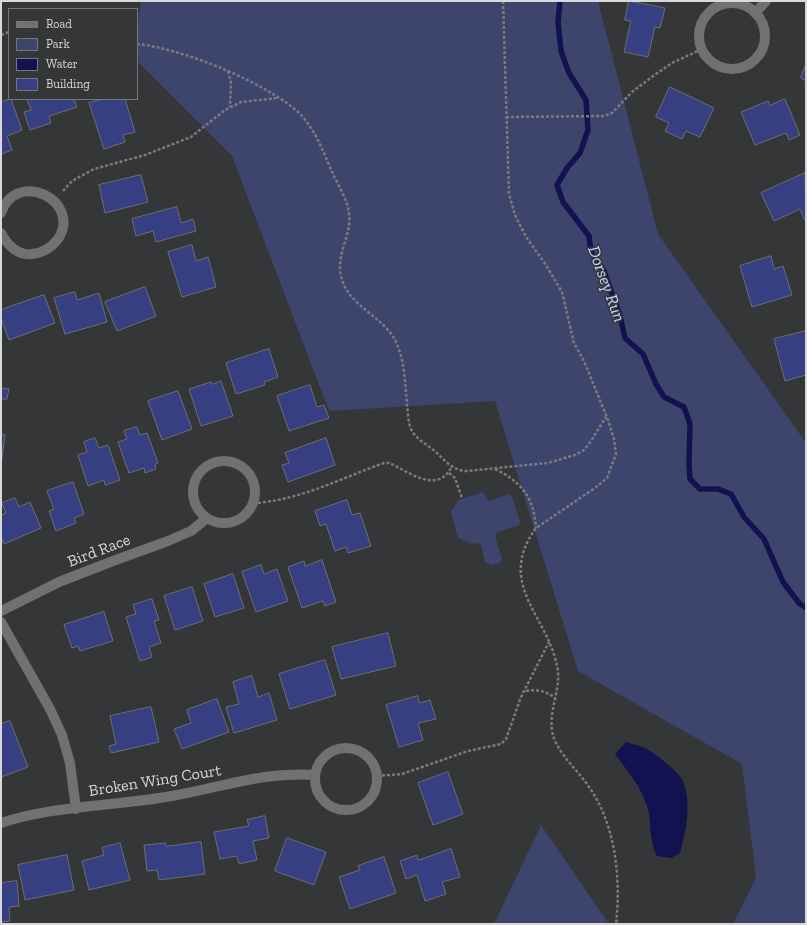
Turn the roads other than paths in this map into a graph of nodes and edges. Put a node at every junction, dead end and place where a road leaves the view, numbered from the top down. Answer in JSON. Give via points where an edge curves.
{"nodes":[{"id":1,"x":766,"y":1,"type":"edge"},
{"id":2,"x":755,"y":13,"type":"junction"},
{"id":3,"x":1,"y":213,"type":"edge"},
{"id":4,"x":1,"y":233,"type":"edge"},
{"id":5,"x":206,"y":518,"type":"junction"},
{"id":6,"x":1,"y":610,"type":"edge"},
{"id":7,"x":1,"y":622,"type":"edge"},
{"id":8,"x":315,"y":775,"type":"junction"},
{"id":9,"x":76,"y":809,"type":"junction"},
{"id":10,"x":1,"y":823,"type":"edge"}],
"edges":[{"from":1,"to":2,"type":"street"},
{"from":2,"to":2,"type":"street","via":[[762,22],[765,33],[762,49],[752,63],[728,69],[715,65],[707,58],[699,37],[701,24],[707,15],[717,7],[730,4],[743,5]]},
{"from":3,"to":4,"type":"street","via":[[10,198],[21,192],[33,191],[54,200],[60,209],[63,223],[54,244],[45,251],[30,254],[16,251],[6,243]]},
{"from":5,"to":5,"type":"street","via":[[221,523],[234,521],[248,511],[255,493],[253,481],[246,470],[235,463],[221,461],[208,465],[199,472],[194,483],[193,495],[196,507]]},
{"from":5,"to":6,"type":"street","name":"Bird Race","via":[[191,531],[174,539],[59,582]]},
{"from":7,"to":9,"type":"street","via":[[62,735],[70,763]]},
{"from":8,"to":8,"type":"street","via":[[320,762],[330,753],[337,749],[349,748],[367,757],[374,766],[377,776],[373,795],[356,808],[343,810],[329,805],[321,798],[316,788]]},
{"from":8,"to":9,"type":"street","name":"Broken Wing Court","via":[[268,775],[178,796]]},
{"from":9,"to":10,"type":"street","name":"Broken Wing Court","via":[[35,814]]}]}
